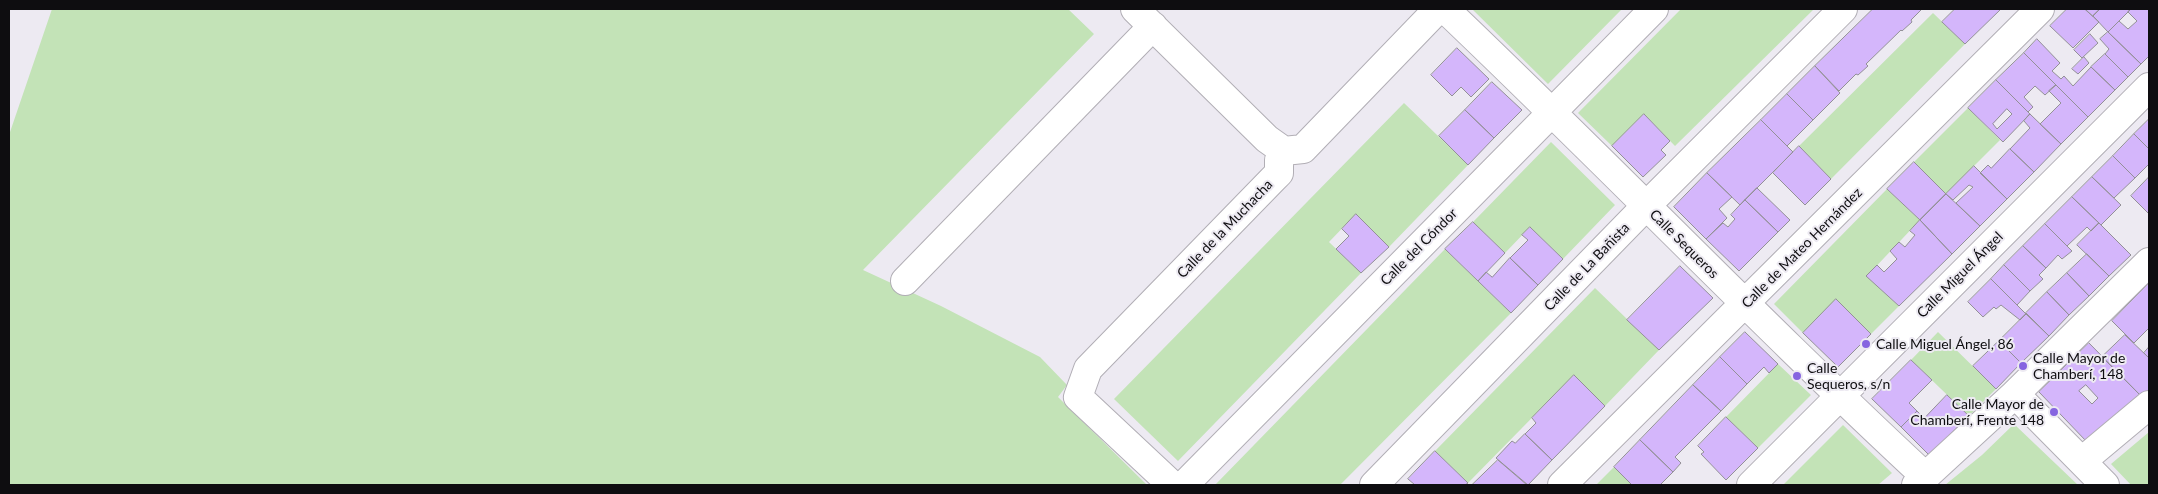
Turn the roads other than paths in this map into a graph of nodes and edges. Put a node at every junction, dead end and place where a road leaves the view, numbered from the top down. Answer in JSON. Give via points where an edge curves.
{"nodes":[{"id":1,"x":1438,"y":9,"type":"edge"},
{"id":2,"x":1445,"y":9,"type":"edge"},
{"id":3,"x":1654,"y":9,"type":"edge"},
{"id":4,"x":1843,"y":9,"type":"edge"},
{"id":5,"x":2040,"y":9,"type":"edge"},
{"id":6,"x":1144,"y":18,"type":"edge"},
{"id":7,"x":2149,"y":87,"type":"edge"},
{"id":8,"x":1553,"y":111,"type":"junction"},
{"id":9,"x":1284,"y":151,"type":"junction"},
{"id":10,"x":1646,"y":206,"type":"junction"},
{"id":11,"x":2149,"y":262,"type":"edge"},
{"id":12,"x":905,"y":281,"type":"dead end"},
{"id":13,"x":1746,"y":304,"type":"junction"},
{"id":14,"x":2015,"y":394,"type":"junction"},
{"id":15,"x":1838,"y":396,"type":"junction"},
{"id":16,"x":2149,"y":405,"type":"edge"},
{"id":17,"x":2082,"y":461,"type":"junction"},
{"id":18,"x":1921,"y":481,"type":"edge"},
{"id":19,"x":1172,"y":485,"type":"edge"},
{"id":20,"x":1184,"y":485,"type":"edge"},
{"id":21,"x":1374,"y":485,"type":"edge"},
{"id":22,"x":1562,"y":485,"type":"edge"},
{"id":23,"x":1751,"y":485,"type":"edge"},
{"id":24,"x":2106,"y":485,"type":"edge"}],
"edges":[{"from":1,"to":9,"type":"street","via":[[1303,148]]},
{"from":2,"to":8,"type":"street","name":"Calle Sequeros"},
{"from":3,"to":8,"type":"street","name":"Calle del Cóndor"},
{"from":4,"to":10,"type":"street","name":"Calle de La Bañista"},
{"from":5,"to":13,"type":"street","name":"Calle de Mateo Hernández"},
{"from":6,"to":9,"type":"street","via":[[1267,139]]},
{"from":6,"to":12,"type":"street"},
{"from":7,"to":15,"type":"street","name":"Calle Miguel Ángel"},
{"from":8,"to":10,"type":"street","name":"Calle Sequeros"},
{"from":8,"to":20,"type":"street","name":"Calle del Cóndor"},
{"from":9,"to":19,"type":"street","name":"Calle de la Muchacha","via":[[1279,160],[1279,173],[1088,369],[1078,397]]},
{"from":10,"to":13,"type":"street","name":"Calle Sequeros"},
{"from":10,"to":21,"type":"street","name":"Calle de La Bañista"},
{"from":11,"to":14,"type":"street"},
{"from":13,"to":15,"type":"street","name":"Calle Sequeros"},
{"from":13,"to":22,"type":"street","name":"Calle de Mateo Hernández"},
{"from":14,"to":17,"type":"street"},
{"from":14,"to":18,"type":"street"},
{"from":15,"to":18,"type":"street","name":"Calle Sequeros"},
{"from":15,"to":23,"type":"street","name":"Calle Miguel Ángel"},
{"from":16,"to":17,"type":"street"},
{"from":17,"to":24,"type":"street"}]}
